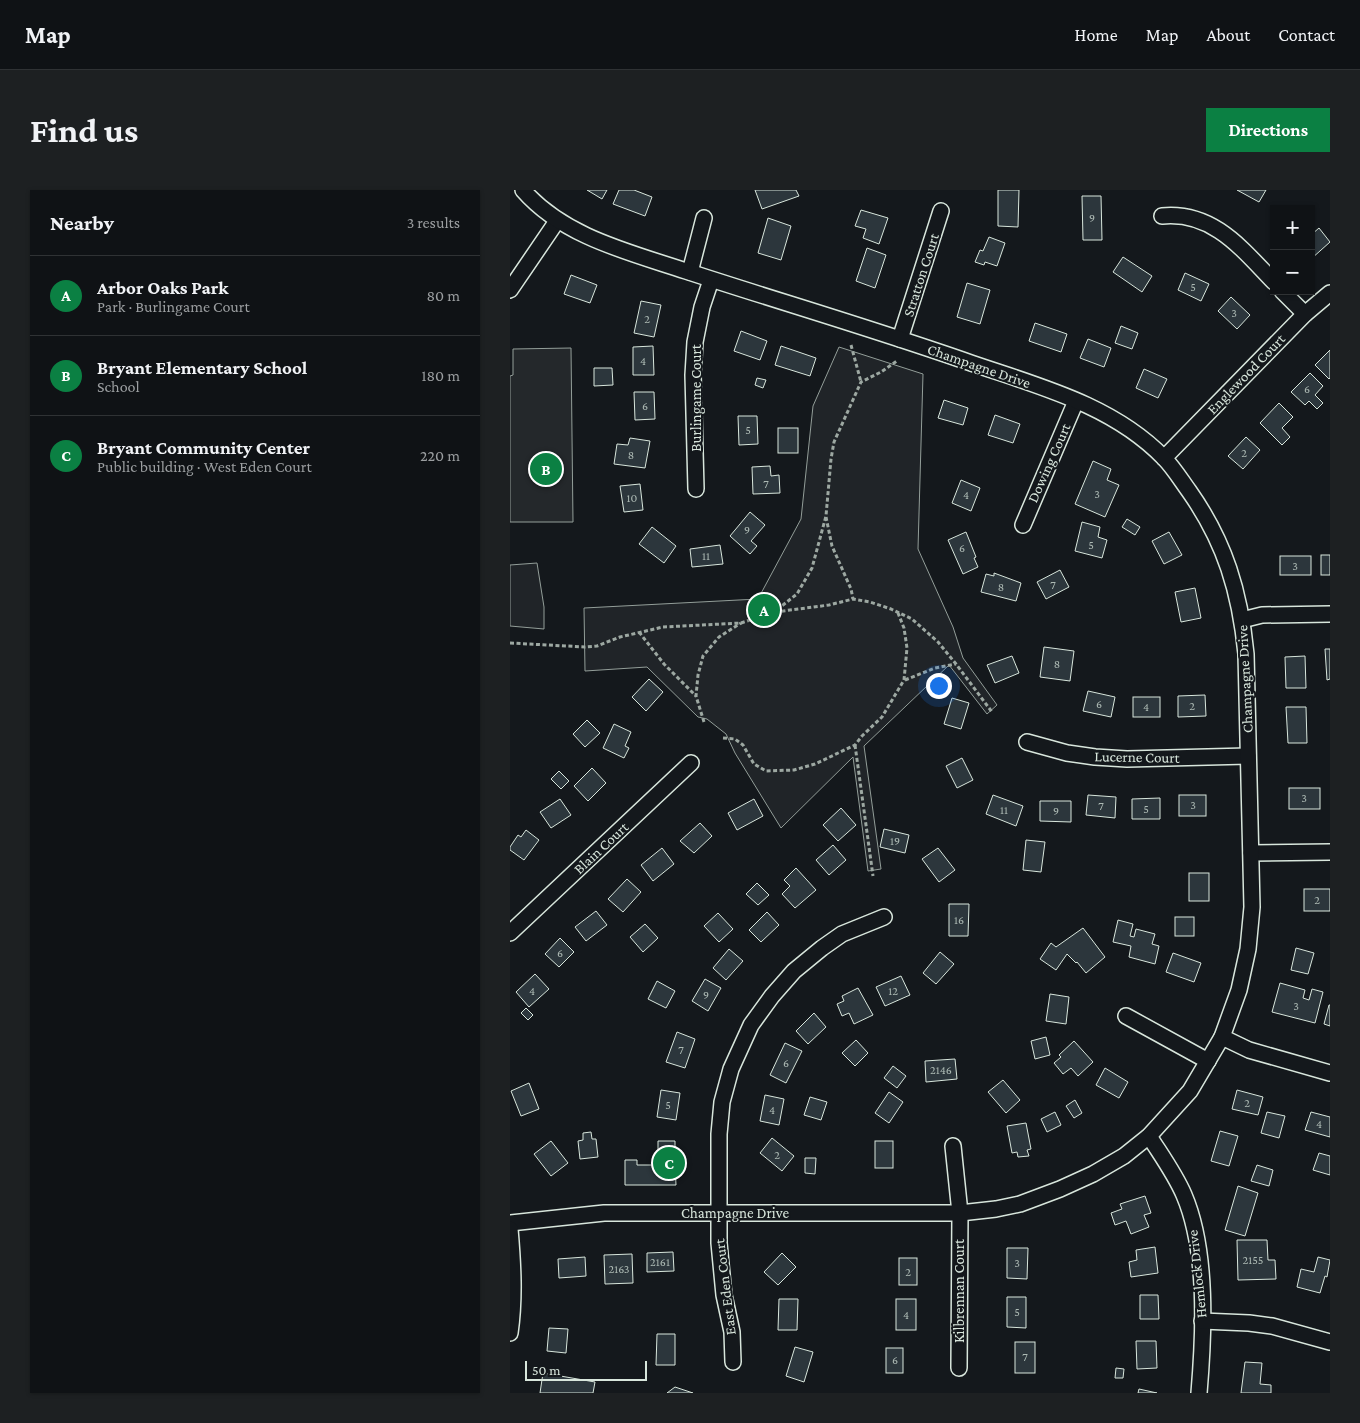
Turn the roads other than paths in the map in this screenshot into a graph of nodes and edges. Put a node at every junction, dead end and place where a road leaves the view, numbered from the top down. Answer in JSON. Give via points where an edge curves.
{"nodes":[{"id":1,"x":523,"y":190,"type":"edge"},
{"id":2,"x":941,"y":211,"type":"dead end"},
{"id":3,"x":1162,"y":216,"type":"dead end"},
{"id":4,"x":704,"y":218,"type":"dead end"},
{"id":5,"x":557,"y":221,"type":"junction"},
{"id":6,"x":690,"y":272,"type":"junction"},
{"id":7,"x":1270,"y":278,"type":"edge"},
{"id":8,"x":711,"y":280,"type":"junction"},
{"id":9,"x":510,"y":290,"type":"edge"},
{"id":10,"x":1330,"y":293,"type":"edge"},
{"id":11,"x":1286,"y":295,"type":"edge"},
{"id":12,"x":1304,"y":314,"type":"junction"},
{"id":13,"x":900,"y":338,"type":"junction"},
{"id":14,"x":1076,"y":401,"type":"junction"},
{"id":15,"x":1164,"y":458,"type":"junction"},
{"id":16,"x":696,"y":489,"type":"dead end"},
{"id":17,"x":1022,"y":525,"type":"dead end"},
{"id":18,"x":1330,"y":614,"type":"edge"},
{"id":19,"x":1242,"y":620,"type":"junction"},
{"id":20,"x":1027,"y":742,"type":"dead end"},
{"id":21,"x":1248,"y":756,"type":"junction"},
{"id":22,"x":691,"y":764,"type":"dead end"},
{"id":23,"x":1330,"y":852,"type":"edge"},
{"id":24,"x":1251,"y":853,"type":"junction"},
{"id":25,"x":884,"y":916,"type":"dead end"},
{"id":26,"x":510,"y":933,"type":"edge"},
{"id":27,"x":1126,"y":1016,"type":"dead end"},
{"id":28,"x":1222,"y":1037,"type":"junction"},
{"id":29,"x":1208,"y":1061,"type":"junction"},
{"id":30,"x":1330,"y":1073,"type":"edge"},
{"id":31,"x":1149,"y":1136,"type":"junction"},
{"id":32,"x":953,"y":1146,"type":"dead end"},
{"id":33,"x":719,"y":1213,"type":"junction"},
{"id":34,"x":960,"y":1213,"type":"junction"},
{"id":35,"x":510,"y":1223,"type":"edge"},
{"id":36,"x":510,"y":1229,"type":"edge"},
{"id":37,"x":1202,"y":1321,"type":"junction"},
{"id":38,"x":510,"y":1333,"type":"edge"},
{"id":39,"x":1330,"y":1342,"type":"edge"},
{"id":40,"x":733,"y":1362,"type":"dead end"},
{"id":41,"x":959,"y":1368,"type":"dead end"},
{"id":42,"x":1199,"y":1393,"type":"edge"}],
"edges":[{"from":1,"to":5,"type":"street","name":"Champagne Drive"},
{"from":2,"to":13,"type":"street","name":"Stratton Court"},
{"from":3,"to":7,"type":"street","via":[[1191,217],[1213,226]]},
{"from":4,"to":6,"type":"street"},
{"from":5,"to":6,"type":"street","name":"Champagne Drive","via":[[614,247]]},
{"from":5,"to":9,"type":"street"},
{"from":6,"to":8,"type":"street","name":"Champagne Drive"},
{"from":8,"to":13,"type":"street","name":"Champagne Drive"},
{"from":8,"to":16,"type":"street","name":"Burlingame Court","via":[[695,342]]},
{"from":10,"to":12,"type":"street","name":"Englewood Court"},
{"from":11,"to":12,"type":"street"},
{"from":12,"to":15,"type":"street","name":"Englewood Court"},
{"from":13,"to":14,"type":"street","name":"Champagne Drive"},
{"from":14,"to":15,"type":"street","name":"Champagne Drive","via":[[1114,420]]},
{"from":14,"to":17,"type":"street","name":"Dowing Court"},
{"from":15,"to":19,"type":"street","name":"Champagne Drive","via":[[1204,512],[1214,532],[1236,590]]},
{"from":18,"to":19,"type":"street","via":[[1262,616]]},
{"from":19,"to":21,"type":"street","name":"Champagne Drive"},
{"from":20,"to":21,"type":"street","name":"Lucerne Court","via":[[1095,757]]},
{"from":21,"to":24,"type":"street","name":"Champagne Drive"},
{"from":22,"to":26,"type":"street","name":"Blain Court"},
{"from":23,"to":24,"type":"street"},
{"from":24,"to":28,"type":"street","name":"Champagne Drive","via":[[1252,907],[1248,949],[1239,990]]},
{"from":25,"to":33,"type":"street","name":"East Eden Court","via":[[842,934],[794,971],[751,1026],[731,1069],[722,1102]]},
{"from":27,"to":29,"type":"street"},
{"from":28,"to":29,"type":"street","name":"Champagne Drive"},
{"from":28,"to":30,"type":"street","via":[[1249,1050]]},
{"from":29,"to":31,"type":"street","name":"Champagne Drive","via":[[1190,1091]]},
{"from":31,"to":34,"type":"street","name":"Champagne Drive","via":[[1124,1156],[1060,1189],[1020,1204]]},
{"from":31,"to":37,"type":"street","name":"Hemlock Drive","via":[[1184,1196],[1196,1236]]},
{"from":32,"to":34,"type":"street"},
{"from":33,"to":34,"type":"street","name":"Champagne Drive"},
{"from":33,"to":35,"type":"street","name":"Champagne Drive","via":[[604,1213]]},
{"from":33,"to":40,"type":"street","name":"East Eden Court","via":[[719,1244],[724,1295],[732,1332]]},
{"from":34,"to":41,"type":"street","name":"Kilbrennan Court"},
{"from":36,"to":38,"type":"street","via":[[514,1281]]},
{"from":37,"to":39,"type":"street","via":[[1272,1326]]},
{"from":37,"to":42,"type":"street","name":"Hemlock Drive"}]}
